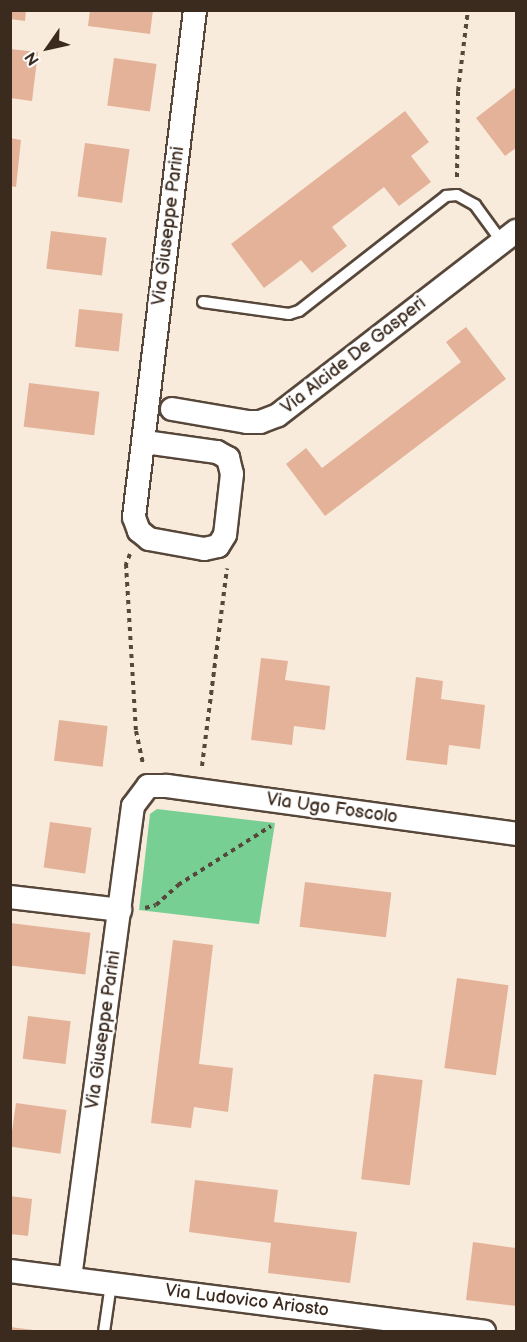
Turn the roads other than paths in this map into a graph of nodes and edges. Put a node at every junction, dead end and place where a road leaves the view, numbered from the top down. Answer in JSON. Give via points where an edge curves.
{"nodes":[{"id":1,"x":195,"y":10,"type":"edge"},
{"id":2,"x":509,"y":236,"type":"edge"},
{"id":3,"x":203,"y":302,"type":"dead end"},
{"id":4,"x":172,"y":409,"type":"dead end"},
{"id":5,"x":145,"y":442,"type":"junction"},
{"id":6,"x":148,"y":786,"type":"joint"},
{"id":7,"x":516,"y":834,"type":"edge"},
{"id":8,"x":10,"y":897,"type":"edge"},
{"id":9,"x":120,"y":910,"type":"junction"},
{"id":10,"x":10,"y":1271,"type":"edge"},
{"id":11,"x":70,"y":1278,"type":"junction"},
{"id":12,"x":111,"y":1284,"type":"junction"},
{"id":13,"x":478,"y":1331,"type":"edge"},
{"id":14,"x":104,"y":1332,"type":"edge"},
{"id":15,"x":484,"y":1332,"type":"edge"}],
"edges":[{"from":1,"to":5,"type":"street","name":"Via Giuseppe Parini"},
{"from":2,"to":3,"type":"lane","via":[[475,205],[457,195],[446,196],[289,314]]},
{"from":2,"to":4,"type":"street","name":"Via Alcide De Gasperi","via":[[278,415],[247,422]]},
{"from":5,"to":5,"type":"street","name":"Via Giuseppe Parini","via":[[217,452],[228,458],[232,474],[225,535],[218,546],[204,549],[149,539],[139,531],[134,517]]},
{"from":6,"to":7,"type":"street","name":"Via Ugo Foscolo"},
{"from":6,"to":9,"type":"street","name":"Via Giuseppe Parini","via":[[133,806]]},
{"from":8,"to":9,"type":"street"},
{"from":9,"to":11,"type":"street","name":"Via Giuseppe Parini"},
{"from":10,"to":11,"type":"street","name":"Via Ludovico Ariosto"},
{"from":11,"to":12,"type":"street","name":"Via Ludovico Ariosto"},
{"from":12,"to":13,"type":"street","name":"Via Ludovico Ariosto"},
{"from":12,"to":14,"type":"lane"},
{"from":13,"to":15,"type":"street","name":"Via Ludovico Ariosto"}]}
